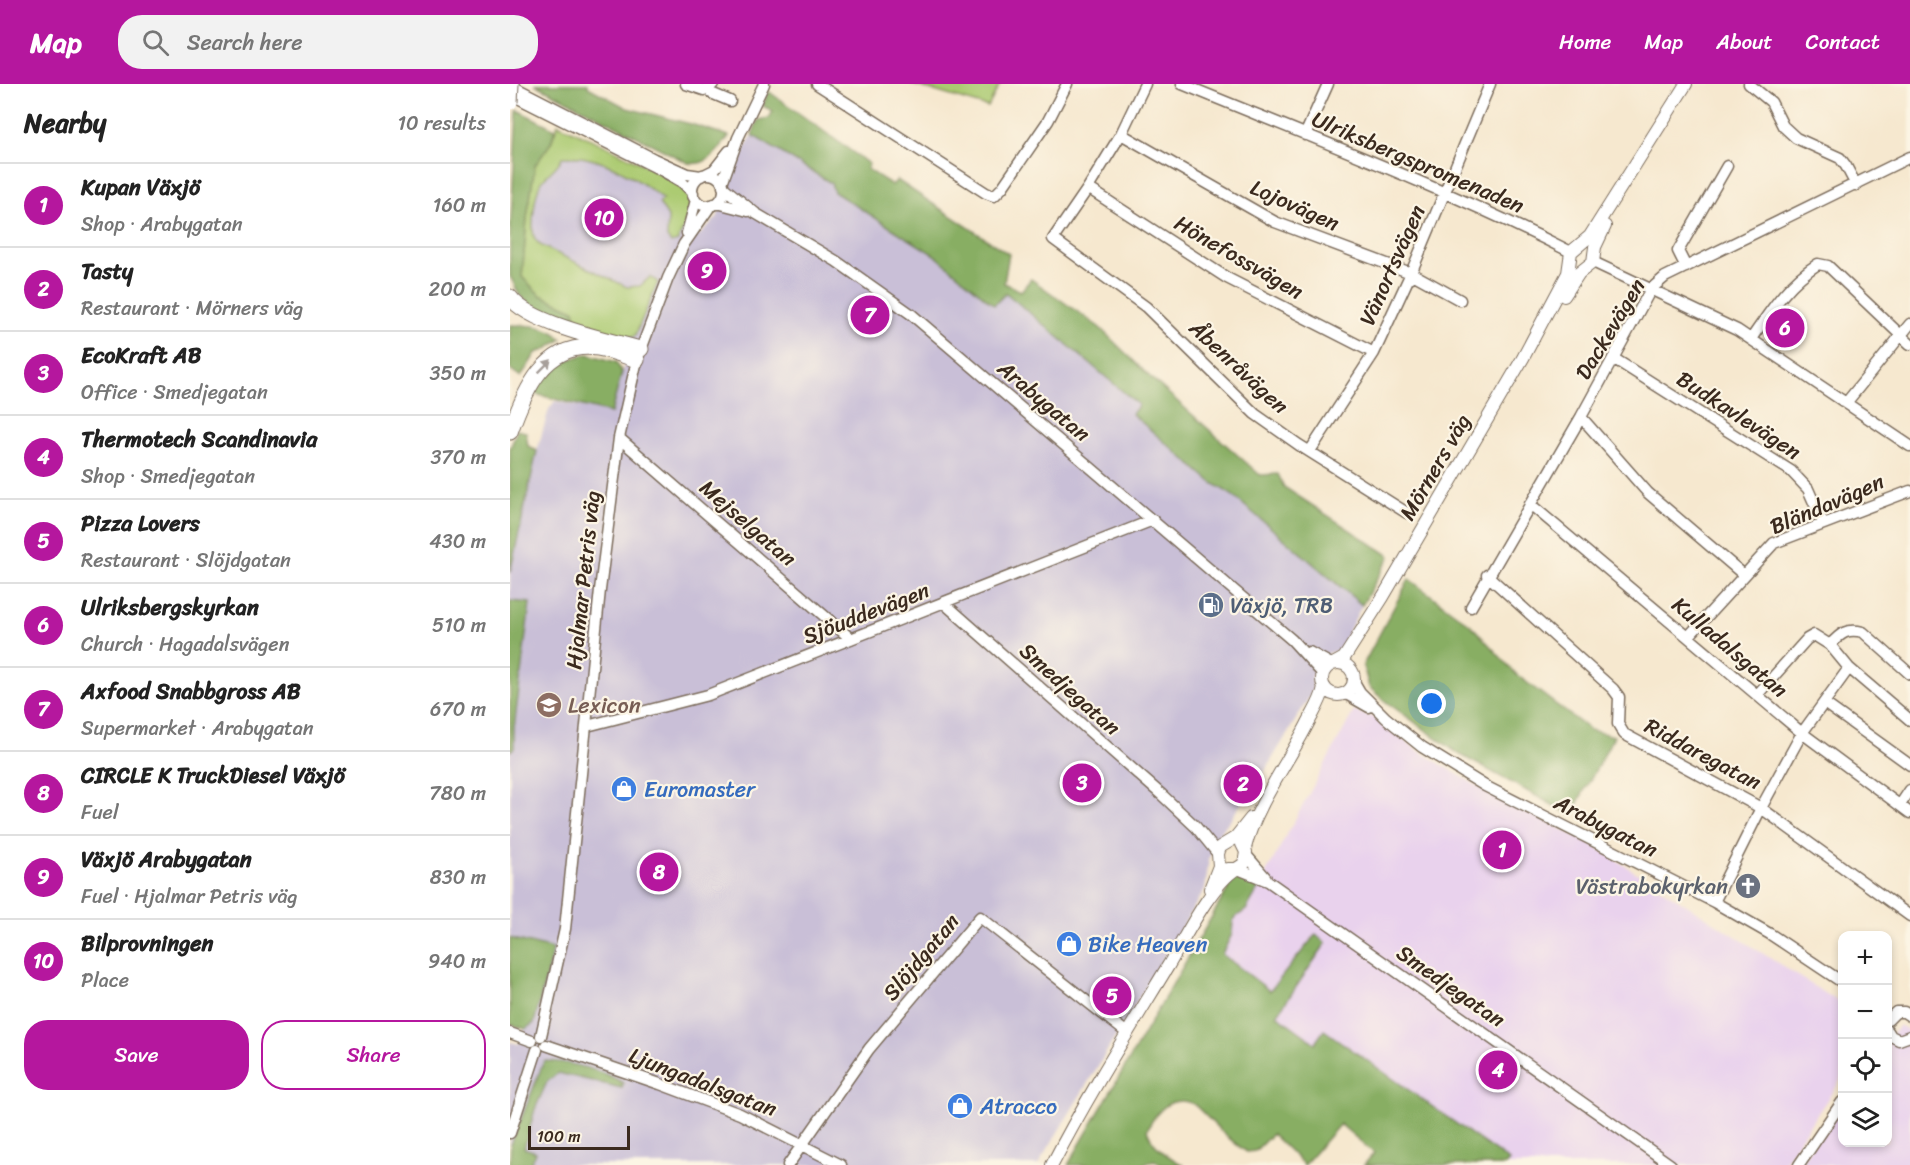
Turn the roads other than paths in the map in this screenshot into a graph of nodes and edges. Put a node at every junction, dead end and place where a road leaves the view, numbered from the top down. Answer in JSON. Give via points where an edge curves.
{"nodes":[{"id":1,"x":686,"y":84,"type":"edge"},
{"id":2,"x":764,"y":84,"type":"edge"},
{"id":3,"x":817,"y":84,"type":"edge"},
{"id":4,"x":1067,"y":84,"type":"edge"},
{"id":5,"x":1145,"y":84,"type":"edge"},
{"id":6,"x":1182,"y":84,"type":"edge"},
{"id":7,"x":1328,"y":84,"type":"edge"},
{"id":8,"x":1490,"y":84,"type":"edge"},
{"id":9,"x":1684,"y":84,"type":"edge"},
{"id":10,"x":1749,"y":84,"type":"edge"},
{"id":11,"x":511,"y":85,"type":"edge"},
{"id":12,"x":711,"y":87,"type":"edge"},
{"id":13,"x":510,"y":94,"type":"edge"},
{"id":14,"x":730,"y":101,"type":"dead end"},
{"id":15,"x":510,"y":102,"type":"edge"},
{"id":16,"x":1121,"y":134,"type":"junction"},
{"id":17,"x":1305,"y":135,"type":"junction"},
{"id":18,"x":738,"y":138,"type":"junction"},
{"id":19,"x":1910,"y":157,"type":"edge"},
{"id":20,"x":1640,"y":158,"type":"junction"},
{"id":21,"x":1727,"y":166,"type":"dead end"},
{"id":22,"x":703,"y":175,"type":"junction"},
{"id":23,"x":723,"y":185,"type":"junction"},
{"id":24,"x":1856,"y":185,"type":"junction"},
{"id":25,"x":1088,"y":188,"type":"junction"},
{"id":26,"x":1445,"y":192,"type":"junction"},
{"id":27,"x":694,"y":196,"type":"junction"},
{"id":28,"x":712,"y":205,"type":"junction"},
{"id":29,"x":754,"y":213,"type":"junction"},
{"id":30,"x":684,"y":244,"type":"junction"},
{"id":31,"x":1574,"y":253,"type":"junction"},
{"id":32,"x":1590,"y":262,"type":"junction"},
{"id":33,"x":1686,"y":267,"type":"junction"},
{"id":34,"x":1411,"y":273,"type":"junction"},
{"id":35,"x":1651,"y":290,"type":"junction"},
{"id":36,"x":510,"y":297,"type":"edge"},
{"id":37,"x":1460,"y":300,"type":"dead end"},
{"id":38,"x":1910,"y":324,"type":"edge"},
{"id":39,"x":1900,"y":337,"type":"junction"},
{"id":40,"x":1751,"y":339,"type":"junction"},
{"id":41,"x":1910,"y":344,"type":"edge"},
{"id":42,"x":1374,"y":353,"type":"junction"},
{"id":43,"x":639,"y":355,"type":"junction"},
{"id":44,"x":1523,"y":357,"type":"junction"},
{"id":45,"x":1613,"y":358,"type":"junction"},
{"id":46,"x":1846,"y":403,"type":"junction"},
{"id":47,"x":1581,"y":417,"type":"junction"},
{"id":48,"x":510,"y":432,"type":"edge"},
{"id":49,"x":620,"y":438,"type":"junction"},
{"id":50,"x":1910,"y":446,"type":"edge"},
{"id":51,"x":1310,"y":451,"type":"junction"},
{"id":52,"x":1910,"y":491,"type":"edge"},
{"id":53,"x":1530,"y":504,"type":"junction"},
{"id":54,"x":1407,"y":513,"type":"dead end"},
{"id":55,"x":1153,"y":520,"type":"junction"},
{"id":56,"x":1823,"y":523,"type":"junction"},
{"id":57,"x":1743,"y":575,"type":"junction"},
{"id":58,"x":1487,"y":576,"type":"junction"},
{"id":59,"x":1383,"y":597,"type":"junction"},
{"id":60,"x":944,"y":603,"type":"junction"},
{"id":61,"x":1471,"y":606,"type":"dead end"},
{"id":62,"x":1688,"y":637,"type":"junction"},
{"id":63,"x":850,"y":639,"type":"junction"},
{"id":64,"x":1830,"y":645,"type":"junction"},
{"id":65,"x":1329,"y":667,"type":"junction"},
{"id":66,"x":1849,"y":668,"type":"junction"},
{"id":67,"x":1910,"y":674,"type":"edge"},
{"id":68,"x":1352,"y":675,"type":"junction"},
{"id":69,"x":1324,"y":687,"type":"junction"},
{"id":70,"x":1341,"y":694,"type":"junction"},
{"id":71,"x":1757,"y":695,"type":"junction"},
{"id":72,"x":1824,"y":703,"type":"junction"},
{"id":73,"x":1386,"y":718,"type":"junction"},
{"id":74,"x":1910,"y":720,"type":"edge"},
{"id":75,"x":587,"y":726,"type":"junction"},
{"id":76,"x":1802,"y":733,"type":"junction"},
{"id":77,"x":1289,"y":759,"type":"junction"},
{"id":78,"x":1910,"y":765,"type":"edge"},
{"id":79,"x":1910,"y":790,"type":"edge"},
{"id":80,"x":1265,"y":801,"type":"junction"},
{"id":81,"x":1899,"y":805,"type":"junction"},
{"id":82,"x":1761,"y":807,"type":"junction"},
{"id":83,"x":1910,"y":813,"type":"edge"},
{"id":84,"x":1196,"y":827,"type":"junction"},
{"id":85,"x":1228,"y":842,"type":"junction"},
{"id":86,"x":1246,"y":852,"type":"junction"},
{"id":87,"x":1218,"y":857,"type":"junction"},
{"id":88,"x":1237,"y":869,"type":"junction"},
{"id":89,"x":1268,"y":881,"type":"junction"},
{"id":90,"x":1714,"y":902,"type":"junction"},
{"id":91,"x":1197,"y":916,"type":"junction"},
{"id":92,"x":1910,"y":916,"type":"edge"},
{"id":93,"x":1838,"y":979,"type":"edge"},
{"id":94,"x":1892,"y":1014,"type":"edge"},
{"id":95,"x":1910,"y":1015,"type":"edge"},
{"id":96,"x":510,"y":1033,"type":"edge"},
{"id":97,"x":1126,"y":1033,"type":"junction"},
{"id":98,"x":539,"y":1043,"type":"junction"},
{"id":99,"x":1838,"y":1108,"type":"edge"},
{"id":100,"x":510,"y":1133,"type":"edge"},
{"id":101,"x":802,"y":1144,"type":"junction"},
{"id":102,"x":788,"y":1165,"type":"edge"},
{"id":103,"x":841,"y":1165,"type":"edge"},
{"id":104,"x":1052,"y":1165,"type":"edge"},
{"id":105,"x":1670,"y":1165,"type":"edge"},
{"id":106,"x":1799,"y":1165,"type":"edge"}],
"edges":[{"from":1,"to":12,"type":"street","via":[[704,90]]},
{"from":2,"to":18,"type":"street"},
{"from":3,"to":4,"type":"street","via":[[994,196],[1048,121]]},
{"from":5,"to":16,"type":"street"},
{"from":6,"to":17,"type":"street","name":"Ulriksbergspromenaden"},
{"from":7,"to":17,"type":"street"},
{"from":8,"to":26,"type":"street","name":"Vänortsvägen"},
{"from":9,"to":20,"type":"main road","name":"Mörners väg"},
{"from":10,"to":24,"type":"street","via":[[1771,102],[1783,126],[1796,138],[1840,158]]},
{"from":11,"to":15,"type":"highway","bridge":true},
{"from":11,"to":22,"type":"street","via":[[654,159],[687,174]]},
{"from":12,"to":14,"type":"street","via":[[711,93]]},
{"from":13,"to":27,"type":"street","via":[[663,171],[682,182]]},
{"from":16,"to":25,"type":"street"},
{"from":16,"to":34,"type":"street","name":"Lojovägen","via":[[1275,222]]},
{"from":17,"to":26,"type":"street","name":"Ulriksbergspromenaden"},
{"from":18,"to":22,"type":"street","via":[[718,165]]},
{"from":18,"to":23,"type":"street"},
{"from":19,"to":24,"type":"street","name":"Dackevägen"},
{"from":20,"to":31,"type":"main road","name":"Mörners väg","via":[[1590,236]]},
{"from":20,"to":32,"type":"main road","name":"Mörners väg","via":[[1597,240]]},
{"from":21,"to":33,"type":"street","via":[[1678,251]]},
{"from":22,"to":23,"type":"street","via":[[715,176]]},
{"from":22,"to":27,"type":"street","via":[[694,183]]},
{"from":23,"to":28,"type":"street","via":[[722,197]]},
{"from":23,"to":29,"type":"street","name":"Arabygatan"},
{"from":24,"to":33,"type":"street","name":"Dackevägen"},
{"from":25,"to":42,"type":"street","name":"Hönefossvägen","via":[[1227,278]]},
{"from":25,"to":51,"type":"street","name":"Åbenråvägen","via":[[1053,239],[1146,307],[1255,414]]},
{"from":26,"to":31,"type":"street","name":"Ulriksbergspromenaden"},
{"from":26,"to":34,"type":"street","name":"Vänortsvägen"},
{"from":27,"to":28,"type":"street","via":[[703,204]]},
{"from":27,"to":30,"type":"street","name":"Hjalmar Petris väg"},
{"from":28,"to":29,"type":"street","name":"Arabygatan"},
{"from":28,"to":30,"type":"street","name":"Hjalmar Petris väg"},
{"from":29,"to":55,"type":"street","name":"Arabygatan","via":[[812,246],[898,304]]},
{"from":30,"to":43,"type":"street","name":"Hjalmar Petris väg"},
{"from":31,"to":32,"type":"main road","via":[[1576,267]]},
{"from":31,"to":32,"type":"main road","via":[[1588,247]]},
{"from":31,"to":44,"type":"main road","name":"Mörners väg","via":[[1568,273]]},
{"from":32,"to":35,"type":"street"},
{"from":32,"to":44,"type":"main road","name":"Mörners väg"},
{"from":33,"to":35,"type":"street","name":"Dackevägen","via":[[1665,277]]},
{"from":34,"to":37,"type":"street","name":"Lojovägen"},
{"from":34,"to":42,"type":"street","name":"Vänortsvägen"},
{"from":35,"to":40,"type":"street"},
{"from":35,"to":45,"type":"street","name":"Dackevägen"},
{"from":36,"to":43,"type":"highway","via":[[520,308],[539,318]]},
{"from":38,"to":39,"type":"street"},
{"from":39,"to":40,"type":"street","via":[[1828,266],[1818,264],[1782,294]]},
{"from":39,"to":41,"type":"street"},
{"from":39,"to":46,"type":"street"},
{"from":40,"to":46,"type":"street"},
{"from":42,"to":51,"type":"street","name":"Vänortsvägen"},
{"from":48,"to":43,"type":"highway","one_way":true,"via":[[532,382],[542,367],[559,354],[596,347]]},
{"from":43,"to":49,"type":"street","name":"Hjalmar Petris väg"},
{"from":44,"to":59,"type":"main road","name":"Mörners väg"},
{"from":45,"to":47,"type":"street","name":"Dackevägen"},
{"from":45,"to":56,"type":"street","name":"Budkavlevägen","via":[[1791,471],[1808,489]]},
{"from":46,"to":50,"type":"street"},
{"from":47,"to":53,"type":"street","name":"Dackevägen"},
{"from":47,"to":57,"type":"street","via":[[1648,493]]},
{"from":49,"to":63,"type":"street","name":"Mejselgatan"},
{"from":49,"to":75,"type":"street","name":"Hjalmar Petris väg"},
{"from":51,"to":54,"type":"street","name":"Åbenråvägen"},
{"from":52,"to":56,"type":"street","name":"Bländavägen"},
{"from":53,"to":58,"type":"street","name":"Dackevägen"},
{"from":53,"to":62,"type":"street","name":"Kulladalsgatan"},
{"from":55,"to":60,"type":"street","name":"Sjöuddevägen"},
{"from":55,"to":65,"type":"street","name":"Arabygatan"},
{"from":56,"to":57,"type":"street","name":"Bländavägen","via":[[1774,543]]},
{"from":57,"to":62,"type":"street","name":"Bländavägen"},
{"from":58,"to":61,"type":"street","name":"Dackevägen"},
{"from":58,"to":82,"type":"street","name":"Riddaregatan","via":[[1613,689],[1619,697],[1618,724],[1624,734]]},
{"from":59,"to":65,"type":"main road","name":"Mörners väg","via":[[1344,658]]},
{"from":59,"to":68,"type":"main road","name":"Mörners väg","via":[[1352,661]]},
{"from":60,"to":63,"type":"street","name":"Sjöuddevägen"},
{"from":60,"to":84,"type":"street","name":"Smedjegatan"},
{"from":62,"to":71,"type":"street","name":"Kulladalsgatan"},
{"from":63,"to":75,"type":"street","name":"Sjöuddevägen","via":[[708,695]]},
{"from":64,"to":66,"type":"street"},
{"from":64,"to":67,"type":"street","via":[[1844,631],[1863,632]]},
{"from":64,"to":71,"type":"street","via":[[1814,635],[1807,639]]},
{"from":65,"to":68,"type":"main road","via":[[1346,665]]},
{"from":65,"to":69,"type":"main road","via":[[1322,680]]},
{"from":66,"to":72,"type":"street"},
{"from":66,"to":74,"type":"street"},
{"from":68,"to":70,"type":"main road","via":[[1349,689]]},
{"from":68,"to":73,"type":"street","name":"Arabygatan","via":[[1360,692]]},
{"from":69,"to":70,"type":"main road","via":[[1328,692]]},
{"from":69,"to":77,"type":"main road"},
{"from":70,"to":73,"type":"street","name":"Arabygatan"},
{"from":70,"to":77,"type":"main road","via":[[1328,702]]},
{"from":71,"to":76,"type":"street","name":"Kulladalsgatan"},
{"from":72,"to":76,"type":"street"},
{"from":72,"to":78,"type":"street"},
{"from":73,"to":90,"type":"street","name":"Arabygatan","via":[[1422,747],[1485,786]]},
{"from":75,"to":98,"type":"street","name":"Hjalmar Petris väg","via":[[565,929]]},
{"from":76,"to":81,"type":"street","name":"Kulladalsgatan"},
{"from":76,"to":82,"type":"street"},
{"from":77,"to":80,"type":"main road"},
{"from":79,"to":81,"type":"street"},
{"from":80,"to":85,"type":"main road"},
{"from":80,"to":86,"type":"main road","via":[[1250,832]]},
{"from":81,"to":83,"type":"street","name":"Kulladalsgatan"},
{"from":82,"to":90,"type":"street"},
{"from":82,"to":92,"type":"street","name":"Riddaregatan"},
{"from":84,"to":85,"type":"street","name":"Smedjegatan"},
{"from":84,"to":87,"type":"street","name":"Smedjegatan"},
{"from":85,"to":86,"type":"main road","via":[[1239,842]]},
{"from":85,"to":87,"type":"main road","via":[[1220,847]]},
{"from":86,"to":88,"type":"main road","via":[[1244,864]]},
{"from":86,"to":89,"type":"street","name":"Smedjegatan"},
{"from":87,"to":88,"type":"main road","via":[[1225,867]]},
{"from":87,"to":91,"type":"main road","via":[[1214,879]]},
{"from":88,"to":89,"type":"street","name":"Smedjegatan"},
{"from":88,"to":91,"type":"main road","via":[[1224,879]]},
{"from":89,"to":105,"type":"street","name":"Smedjegatan"},
{"from":90,"to":93,"type":"street","name":"Arabygatan"},
{"from":91,"to":97,"type":"main road"},
{"from":94,"to":95,"type":"street"},
{"from":96,"to":98,"type":"street","name":"Ljungadalsgatan"},
{"from":97,"to":101,"type":"street","name":"Slöjdgatan","via":[[980,917],[869,1049]]},
{"from":97,"to":104,"type":"main road"},
{"from":98,"to":100,"type":"street","name":"Hjalmar Petris väg"},
{"from":98,"to":101,"type":"street","name":"Ljungadalsgatan","via":[[740,1114]]},
{"from":99,"to":106,"type":"street"},
{"from":101,"to":102,"type":"street"},
{"from":101,"to":103,"type":"street","name":"Ljungadalsgatan"}]}
